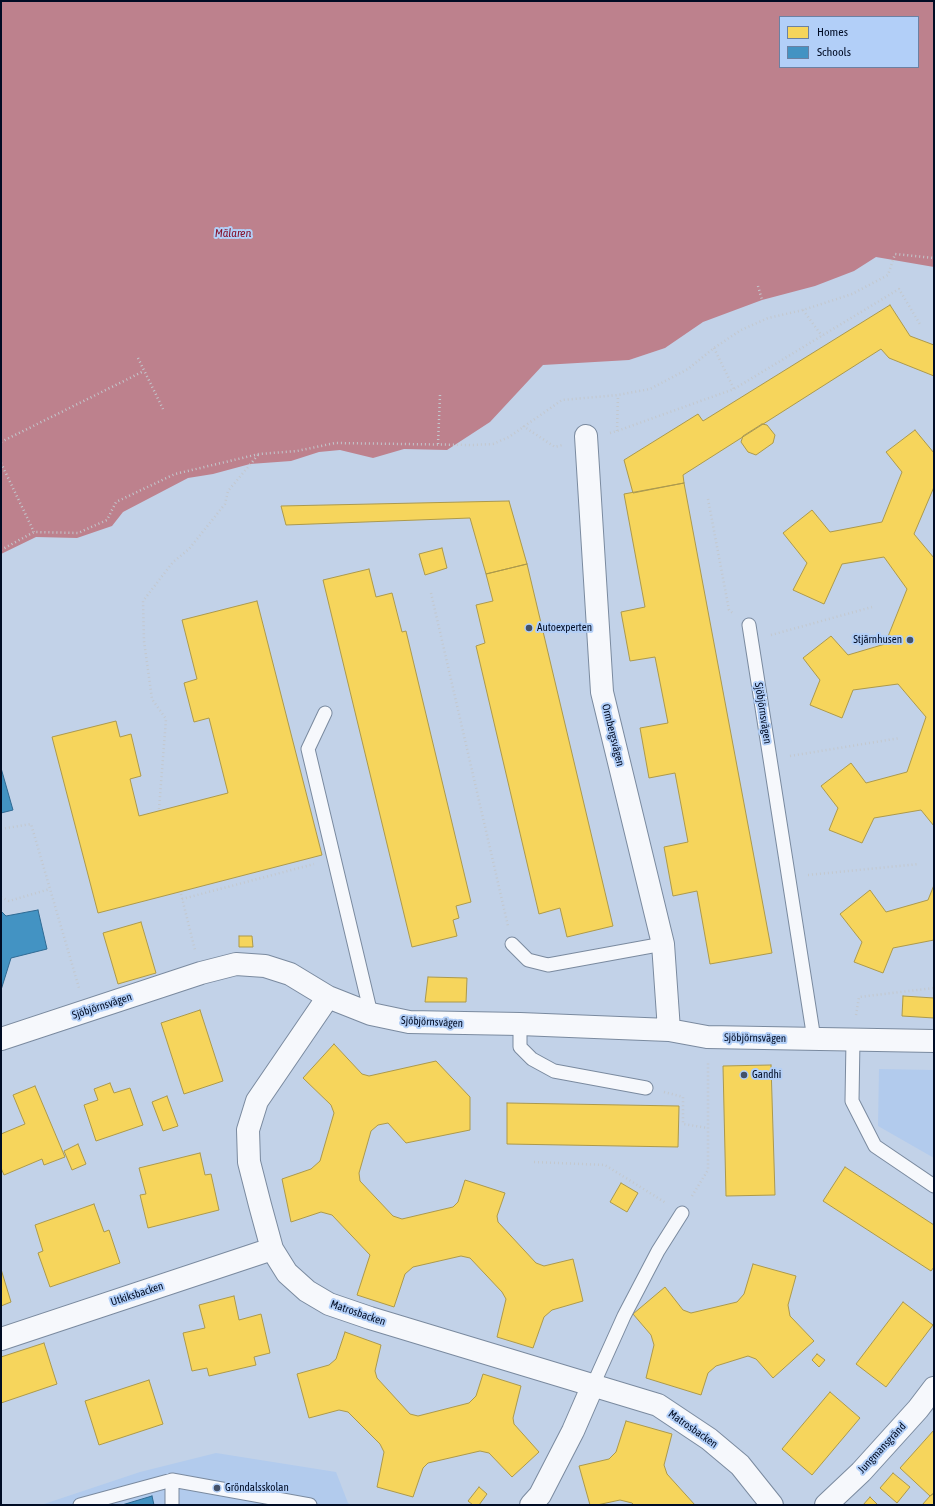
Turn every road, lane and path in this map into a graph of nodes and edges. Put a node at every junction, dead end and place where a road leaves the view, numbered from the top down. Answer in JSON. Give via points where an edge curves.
{"nodes":[{"id":1,"x":934,"y":258,"type":"edge"},
{"id":2,"x":758,"y":286,"type":"dead end"},
{"id":3,"x":762,"y":300,"type":"dead end"},
{"id":4,"x":803,"y":310,"type":"junction"},
{"id":5,"x":921,"y":326,"type":"dead end"},
{"id":6,"x":822,"y":336,"type":"junction"},
{"id":7,"x":714,"y":348,"type":"junction"},
{"id":8,"x":138,"y":358,"type":"dead end"},
{"id":9,"x":144,"y":372,"type":"junction"},
{"id":10,"x":734,"y":389,"type":"junction"},
{"id":11,"x":440,"y":395,"type":"dead end"},
{"id":12,"x":618,"y":395,"type":"junction"},
{"id":13,"x":162,"y":409,"type":"dead end"},
{"id":14,"x":523,"y":426,"type":"junction"},
{"id":15,"x":617,"y":432,"type":"junction"},
{"id":16,"x":586,"y":436,"type":"junction"},
{"id":17,"x":1,"y":442,"type":"edge"},
{"id":18,"x":438,"y":444,"type":"junction"},
{"id":19,"x":259,"y":454,"type":"junction"},
{"id":20,"x":1,"y":463,"type":"edge"},
{"id":21,"x":708,"y":499,"type":"dead end"},
{"id":22,"x":34,"y":532,"type":"junction"},
{"id":23,"x":1,"y":550,"type":"edge"},
{"id":24,"x":432,"y":593,"type":"dead end"},
{"id":25,"x":872,"y":607,"type":"dead end"},
{"id":26,"x":749,"y":625,"type":"joint"},
{"id":27,"x":751,"y":640,"type":"junction"},
{"id":28,"x":325,"y":713,"type":"dead end"},
{"id":29,"x":900,"y":738,"type":"dead end"},
{"id":30,"x":770,"y":759,"type":"junction"},
{"id":31,"x":159,"y":809,"type":"dead end"},
{"id":32,"x":1,"y":829,"type":"edge"},
{"id":33,"x":334,"y":859,"type":"junction"},
{"id":34,"x":919,"y":864,"type":"dead end"},
{"id":35,"x":789,"y":877,"type":"junction"},
{"id":36,"x":50,"y":889,"type":"junction"},
{"id":37,"x":181,"y":894,"type":"dead end"},
{"id":38,"x":1,"y":897,"type":"edge"},
{"id":39,"x":182,"y":899,"type":"junction"},
{"id":40,"x":512,"y":944,"type":"joint"},
{"id":41,"x":663,"y":944,"type":"junction"},
{"id":42,"x":201,"y":974,"type":"junction"},
{"id":43,"x":934,"y":988,"type":"edge"},
{"id":44,"x":328,"y":997,"type":"junction"},
{"id":45,"x":86,"y":1011,"type":"junction"},
{"id":46,"x":371,"y":1014,"type":"junction"},
{"id":47,"x":520,"y":1024,"type":"junction"},
{"id":48,"x":669,"y":1030,"type":"junction"},
{"id":49,"x":1,"y":1039,"type":"edge"},
{"id":50,"x":814,"y":1039,"type":"junction"},
{"id":51,"x":853,"y":1040,"type":"junction"},
{"id":52,"x":934,"y":1041,"type":"edge"},
{"id":53,"x":708,"y":1057,"type":"dead end"},
{"id":54,"x":646,"y":1088,"type":"joint"},
{"id":55,"x":708,"y":1128,"type":"junction"},
{"id":56,"x":534,"y":1162,"type":"dead end"},
{"id":57,"x":934,"y":1186,"type":"edge"},
{"id":58,"x":682,"y":1213,"type":"junction"},
{"id":59,"x":272,"y":1249,"type":"junction"},
{"id":60,"x":1,"y":1339,"type":"edge"},
{"id":61,"x":593,"y":1386,"type":"junction"},
{"id":62,"x":934,"y":1388,"type":"edge"},
{"id":63,"x":172,"y":1480,"type":"junction"},
{"id":64,"x":80,"y":1505,"type":"edge"},
{"id":65,"x":172,"y":1505,"type":"edge"},
{"id":66,"x":310,"y":1505,"type":"edge"},
{"id":67,"x":531,"y":1505,"type":"edge"},
{"id":68,"x":772,"y":1505,"type":"edge"},
{"id":69,"x":826,"y":1505,"type":"edge"}],
"edges":[{"from":1,"to":4,"type":"path","via":[[894,254],[888,275],[852,294]]},
{"from":2,"to":3,"type":"path"},
{"from":4,"to":6,"type":"path"},
{"from":4,"to":7,"type":"path","via":[[768,318],[741,330]]},
{"from":5,"to":6,"type":"path","via":[[898,289]]},
{"from":6,"to":10,"type":"path"},
{"from":7,"to":10,"type":"path"},
{"from":7,"to":12,"type":"path","via":[[688,369],[650,389]]},
{"from":8,"to":9,"type":"path"},
{"from":9,"to":13,"type":"path"},
{"from":9,"to":17,"type":"path"},
{"from":10,"to":15,"type":"path"},
{"from":11,"to":18,"type":"path"},
{"from":12,"to":14,"type":"path","via":[[562,400]]},
{"from":12,"to":15,"type":"path"},
{"from":14,"to":16,"type":"path","via":[[555,447]]},
{"from":14,"to":18,"type":"path","via":[[509,437],[493,444]]},
{"from":15,"to":16,"type":"path"},
{"from":16,"to":41,"type":"street","name":"Ormbergsvägen","via":[[602,692]]},
{"from":18,"to":19,"type":"path","via":[[336,442],[297,452]]},
{"from":19,"to":22,"type":"path","via":[[175,474],[116,502],[106,520],[78,533]]},
{"from":19,"to":31,"type":"path","via":[[228,491],[225,504],[189,549],[172,562],[143,601],[144,641],[152,699],[166,719]]},
{"from":20,"to":22,"type":"path"},
{"from":21,"to":26,"type":"path","via":[[729,610]]},
{"from":22,"to":23,"type":"path"},
{"from":24,"to":40,"type":"path"},
{"from":25,"to":27,"type":"path"},
{"from":26,"to":27,"type":"lane","name":"Sjöbjörnsvägen"},
{"from":27,"to":30,"type":"lane","name":"Sjöbjörnsvägen"},
{"from":28,"to":33,"type":"lane","via":[[308,749]]},
{"from":29,"to":30,"type":"path"},
{"from":30,"to":35,"type":"lane","name":"Sjöbjörnsvägen"},
{"from":32,"to":36,"type":"path","via":[[31,824]]},
{"from":33,"to":39,"type":"path"},
{"from":33,"to":46,"type":"lane"},
{"from":34,"to":35,"type":"path"},
{"from":35,"to":50,"type":"lane","name":"Sjöbjörnsvägen"},
{"from":36,"to":38,"type":"path","via":[[9,901]]},
{"from":36,"to":45,"type":"path"},
{"from":37,"to":39,"type":"path"},
{"from":39,"to":42,"type":"path"},
{"from":40,"to":41,"type":"lane","via":[[528,960],[548,965]]},
{"from":41,"to":48,"type":"street","name":"Ormbergsvägen"},
{"from":42,"to":44,"type":"street","name":"Sjöbjörnsvägen","via":[[236,964],[265,966],[290,974]]},
{"from":42,"to":45,"type":"street","name":"Sjöbjörnsvägen"},
{"from":43,"to":51,"type":"path","via":[[859,997]]},
{"from":44,"to":46,"type":"street","name":"Sjöbjörnsvägen"},
{"from":44,"to":59,"type":"street","name":"Matrosbacken","via":[[257,1100],[248,1130],[249,1162]]},
{"from":45,"to":49,"type":"street","name":"Sjöbjörnsvägen"},
{"from":46,"to":47,"type":"street","name":"Sjöbjörnsvägen","via":[[409,1022]]},
{"from":47,"to":48,"type":"street","name":"Sjöbjörnsvägen"},
{"from":47,"to":54,"type":"lane","via":[[520,1047],[532,1059],[554,1071]]},
{"from":48,"to":50,"type":"street","name":"Sjöbjörnsvägen","via":[[707,1037]]},
{"from":50,"to":51,"type":"street","name":"Sjöbjörnsvägen"},
{"from":51,"to":52,"type":"street","name":"Sjöbjörnsvägen"},
{"from":51,"to":57,"type":"lane","via":[[852,1101],[875,1146]]},
{"from":53,"to":55,"type":"path"},
{"from":54,"to":55,"type":"path","via":[[683,1097],[683,1124]]},
{"from":55,"to":58,"type":"path","via":[[708,1170]]},
{"from":56,"to":58,"type":"path","via":[[605,1165]]},
{"from":58,"to":61,"type":"lane","via":[[658,1251],[624,1316]]},
{"from":59,"to":60,"type":"street","name":"Utkiksbacken"},
{"from":59,"to":61,"type":"street","name":"Matrosbacken","via":[[287,1273],[307,1291],[329,1304]]},
{"from":61,"to":67,"type":"street","via":[[574,1432],[540,1494]]},
{"from":61,"to":68,"type":"street","name":"Matrosbacken","via":[[658,1405],[740,1465]]},
{"from":62,"to":69,"type":"street","name":"Jungmansgränd","via":[[861,1472]]},
{"from":63,"to":64,"type":"lane"},
{"from":63,"to":65,"type":"lane"},
{"from":63,"to":66,"type":"lane"}]}
